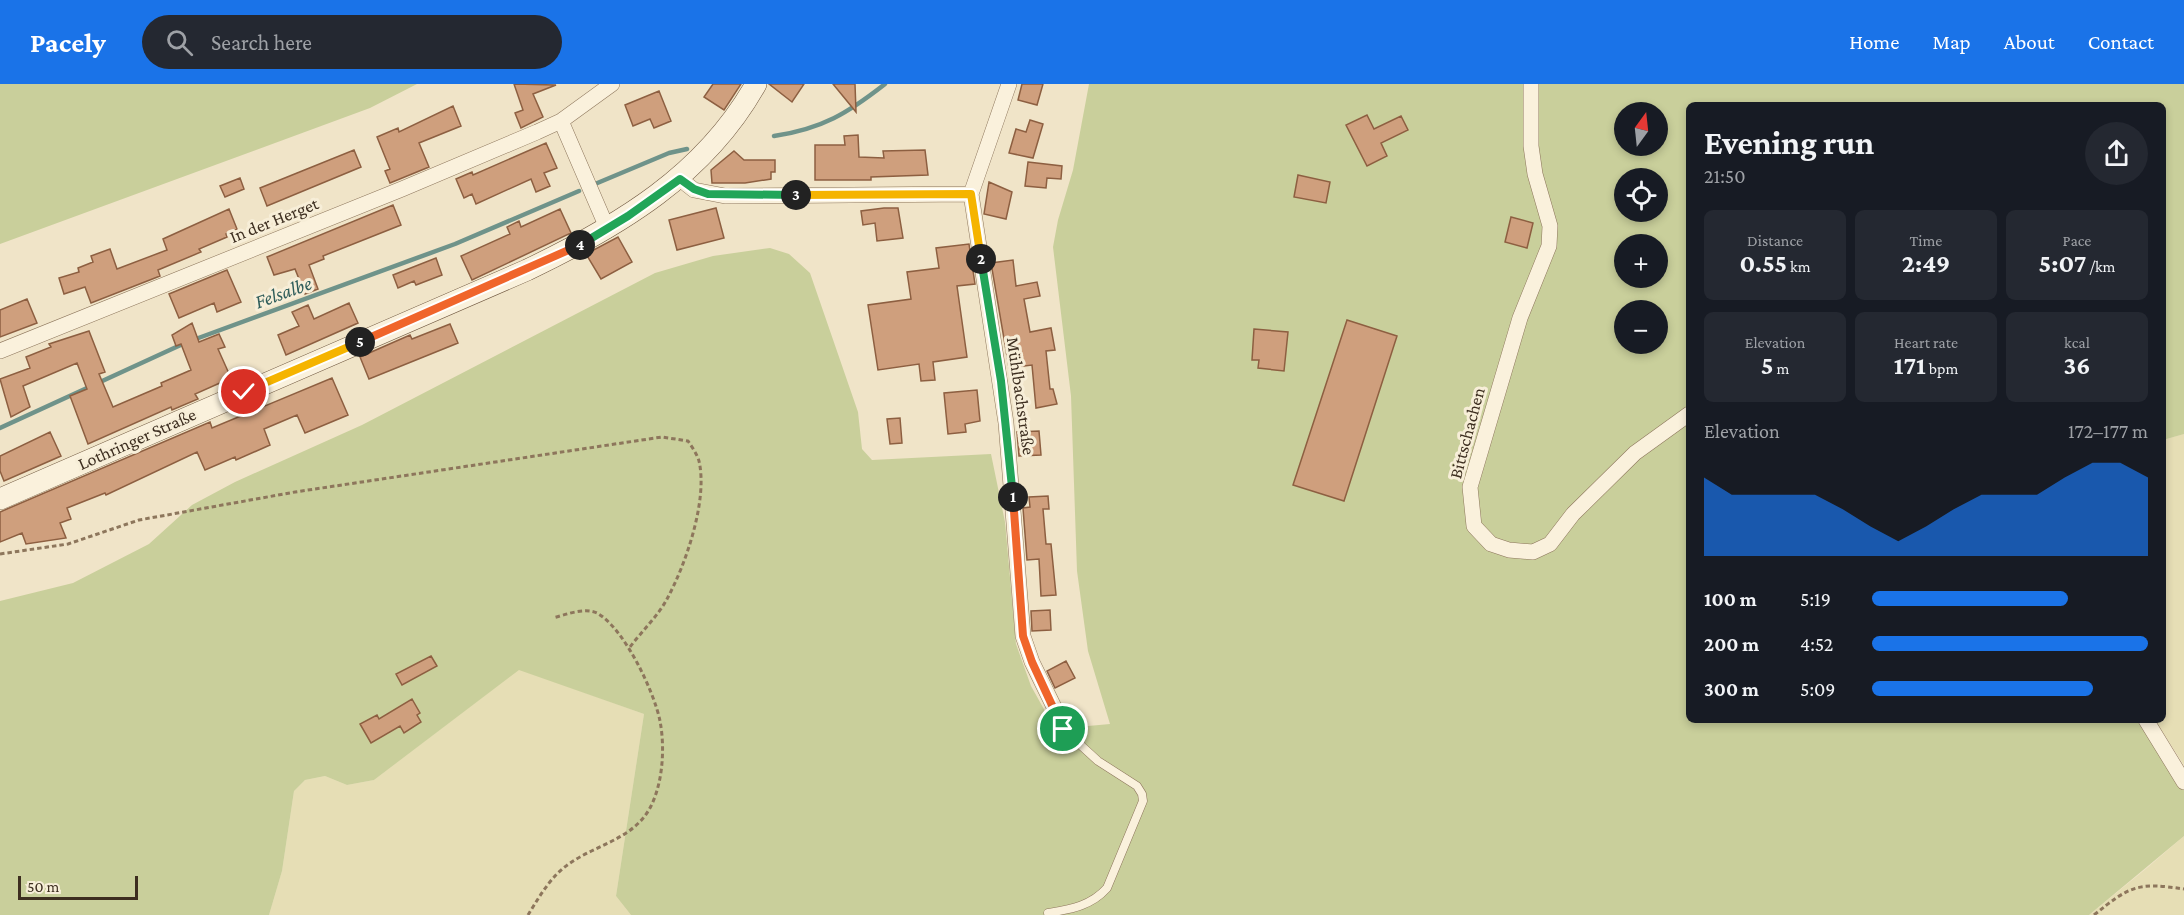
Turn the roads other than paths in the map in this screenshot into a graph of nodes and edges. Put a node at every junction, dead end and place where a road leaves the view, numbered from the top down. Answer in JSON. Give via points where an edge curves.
{"nodes":[{"id":1,"x":612,"y":84,"type":"edge"},
{"id":2,"x":756,"y":84,"type":"edge"},
{"id":3,"x":1009,"y":84,"type":"edge"},
{"id":4,"x":1531,"y":84,"type":"edge"},
{"id":5,"x":561,"y":121,"type":"junction"},
{"id":6,"x":680,"y":179,"type":"junction"},
{"id":7,"x":971,"y":194,"type":"junction"},
{"id":8,"x":608,"y":230,"type":"junction"},
{"id":9,"x":0,"y":351,"type":"edge"},
{"id":10,"x":1686,"y":416,"type":"edge"},
{"id":11,"x":0,"y":499,"type":"edge"},
{"id":12,"x":1054,"y":707,"type":"joint"},
{"id":13,"x":2148,"y":723,"type":"edge"},
{"id":14,"x":2184,"y":782,"type":"edge"},
{"id":15,"x":1048,"y":913,"type":"dead end"}],
"edges":[{"from":1,"to":5,"type":"street","name":"In der Herget"},
{"from":2,"to":6,"type":"main road","name":"Lothringer Straße","via":[[718,139]]},
{"from":3,"to":7,"type":"street"},
{"from":4,"to":10,"type":"street","name":"Bittschachen","via":[[1531,146],[1550,226],[1549,246],[1520,318],[1470,488],[1474,525],[1491,543],[1509,550],[1533,552],[1550,544],[1573,514],[1635,453]]},
{"from":5,"to":8,"type":"street"},
{"from":5,"to":9,"type":"street","name":"In der Herget"},
{"from":6,"to":7,"type":"street","via":[[694,189],[724,196]]},
{"from":6,"to":8,"type":"main road","name":"Lothringer Straße"},
{"from":7,"to":12,"type":"street","name":"Mühlbachstraße","via":[[1006,423],[1023,636]]},
{"from":8,"to":11,"type":"main road","name":"Lothringer Straße","via":[[528,270]]},
{"from":12,"to":15,"type":"lane","name":"Mühlbachstraße","via":[[1063,729],[1098,761],[1137,786],[1143,801],[1107,888],[1088,904]]},
{"from":13,"to":14,"type":"street"}]}
